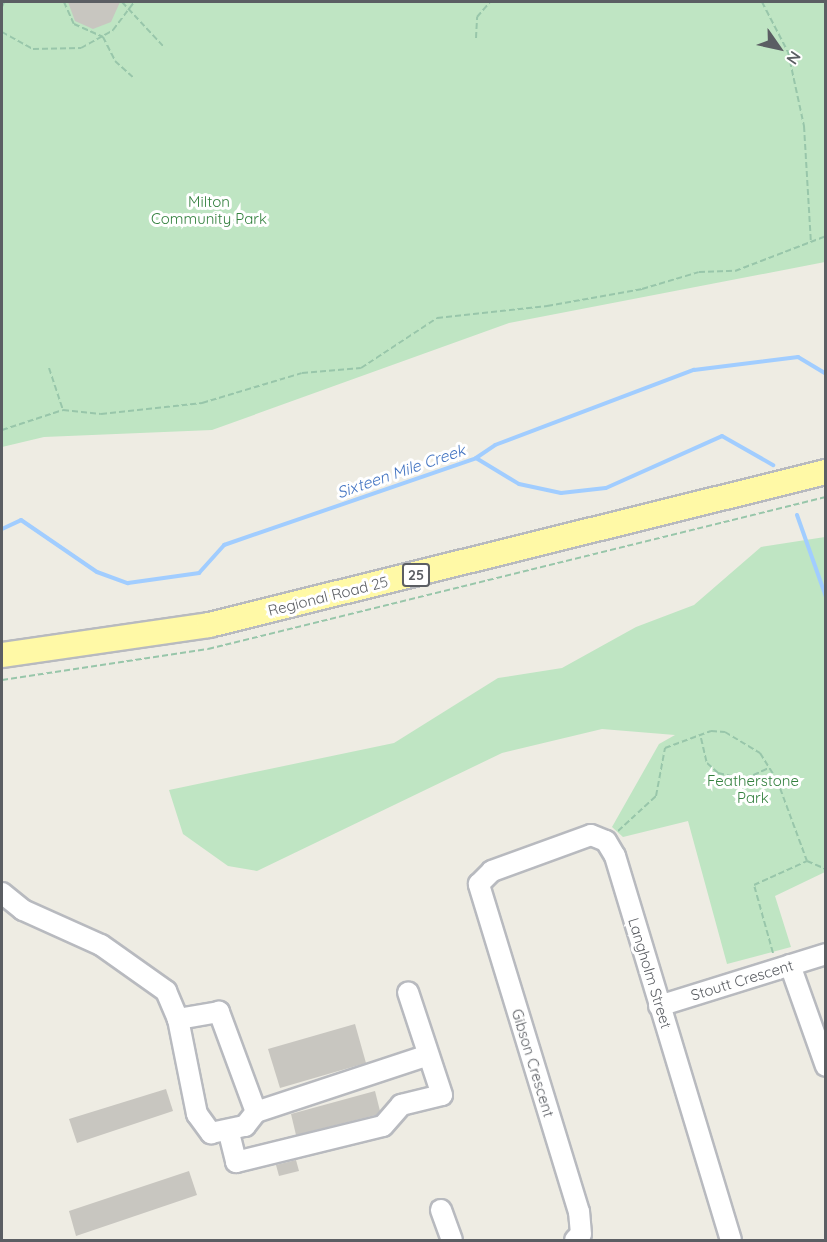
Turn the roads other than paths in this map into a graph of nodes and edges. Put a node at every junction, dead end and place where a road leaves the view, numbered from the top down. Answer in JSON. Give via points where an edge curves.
{"nodes":[{"id":1,"x":825,"y":472,"type":"edge"},
{"id":2,"x":2,"y":655,"type":"edge"},
{"id":3,"x":479,"y":884,"type":"joint"},
{"id":4,"x":2,"y":893,"type":"edge"},
{"id":5,"x":825,"y":954,"type":"edge"},
{"id":6,"x":782,"y":960,"type":"junction"},
{"id":7,"x":408,"y":992,"type":"dead end"},
{"id":8,"x":659,"y":1006,"type":"junction"},
{"id":9,"x":178,"y":1019,"type":"junction"},
{"id":10,"x":428,"y":1055,"type":"junction"},
{"id":11,"x":825,"y":1066,"type":"edge"},
{"id":12,"x":256,"y":1112,"type":"junction"},
{"id":13,"x":229,"y":1133,"type":"junction"},
{"id":14,"x":441,"y":1210,"type":"dead end"},
{"id":15,"x":452,"y":1240,"type":"edge"},
{"id":16,"x":575,"y":1240,"type":"edge"},
{"id":17,"x":731,"y":1240,"type":"edge"}],
"edges":[{"from":1,"to":2,"type":"main road","name":"Regional Road 25","number":"25","via":[[209,625]]},
{"from":3,"to":8,"type":"street","name":"Langholm Street","via":[[492,871],[581,838],[606,841]]},
{"from":3,"to":16,"type":"street","name":"Gibson Crescent","via":[[579,1212],[581,1234]]},
{"from":4,"to":9,"type":"street","via":[[23,910],[125,959],[166,991]]},
{"from":5,"to":6,"type":"street","name":"Stoutt Crescent"},
{"from":6,"to":8,"type":"street","name":"Stoutt Crescent"},
{"from":6,"to":11,"type":"street"},
{"from":7,"to":10,"type":"street"},
{"from":8,"to":17,"type":"street","name":"Langholm Street"},
{"from":9,"to":12,"type":"street","via":[[219,1012]]},
{"from":9,"to":13,"type":"street","via":[[196,1114],[211,1132]]},
{"from":10,"to":12,"type":"street"},
{"from":10,"to":13,"type":"street","via":[[442,1095],[401,1105],[383,1126],[236,1162]]},
{"from":12,"to":13,"type":"street"},
{"from":14,"to":15,"type":"street"}]}
